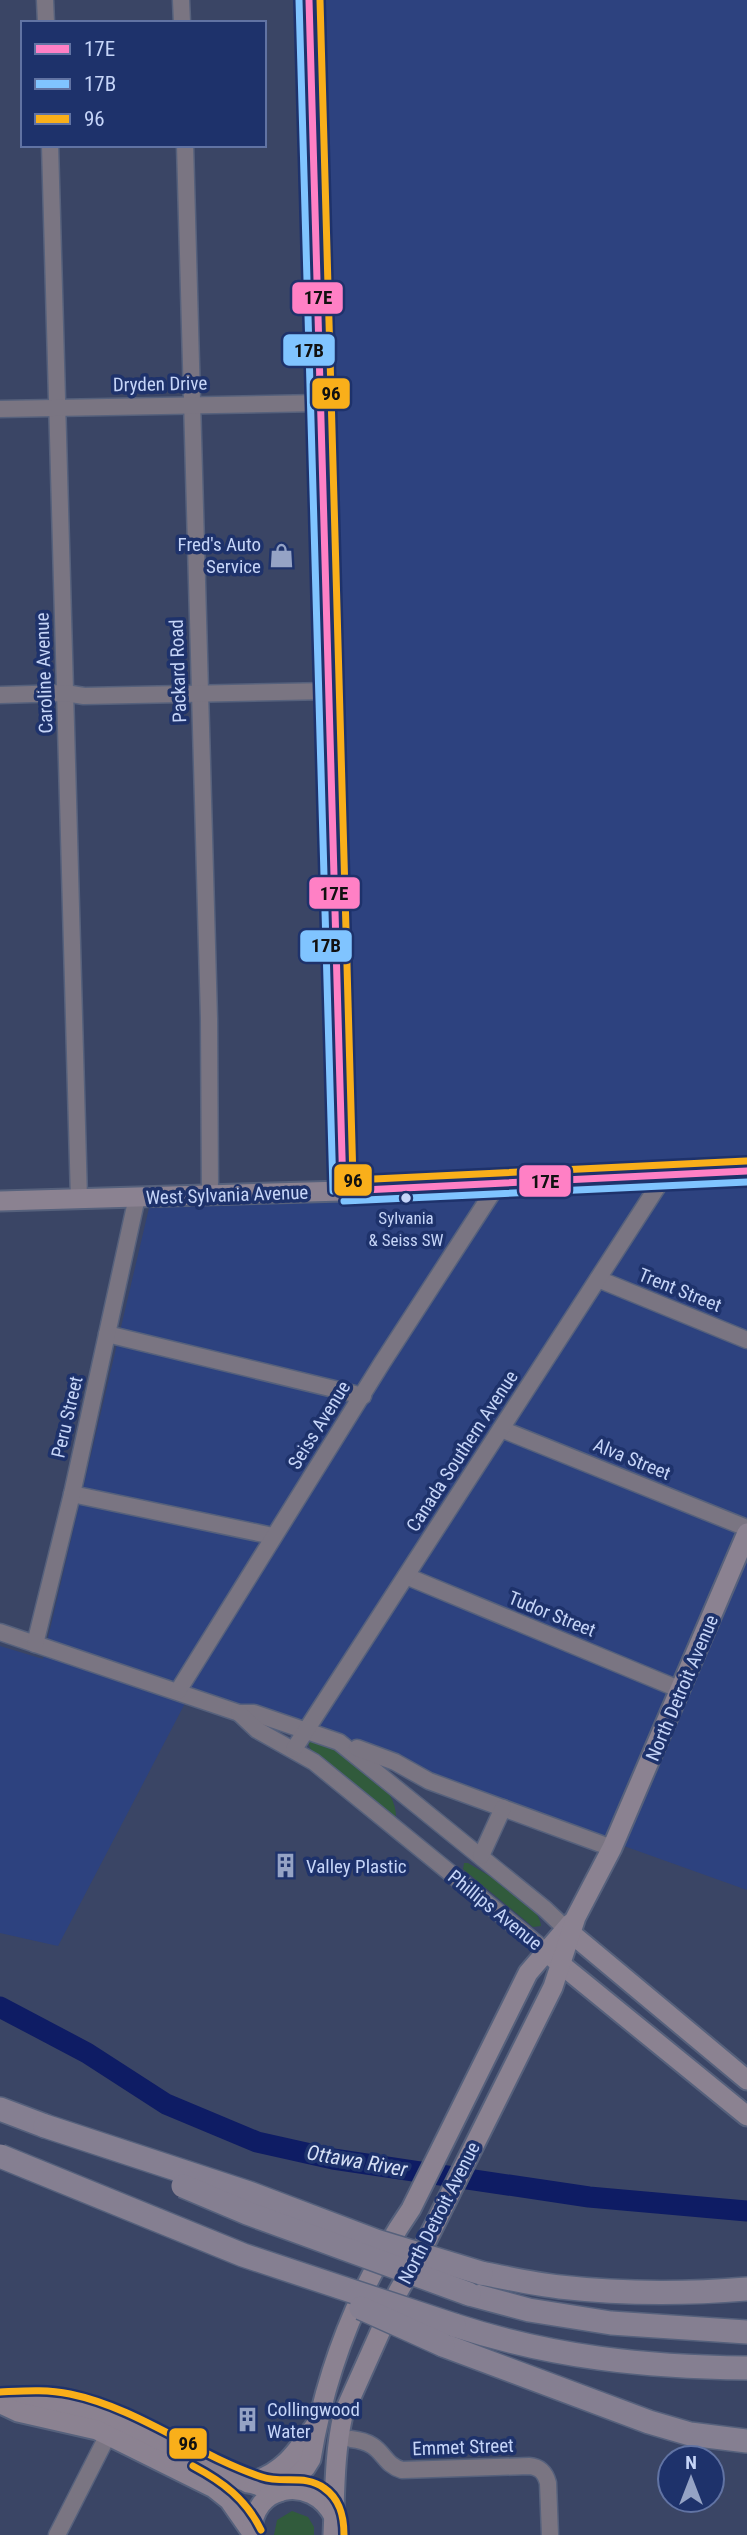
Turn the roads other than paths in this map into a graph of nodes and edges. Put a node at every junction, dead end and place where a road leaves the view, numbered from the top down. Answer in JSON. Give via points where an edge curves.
{"nodes":[{"id":1,"x":45,"y":0,"type":"edge"},
{"id":2,"x":181,"y":0,"type":"edge"},
{"id":3,"x":309,"y":0,"type":"edge"},
{"id":4,"x":46,"y":21,"type":"edge"},
{"id":5,"x":181,"y":21,"type":"edge"},
{"id":6,"x":50,"y":147,"type":"edge"},
{"id":7,"x":185,"y":147,"type":"edge"},
{"id":8,"x":321,"y":403,"type":"junction"},
{"id":9,"x":192,"y":404,"type":"junction"},
{"id":10,"x":57,"y":408,"type":"junction"},
{"id":11,"x":0,"y":409,"type":"edge"},
{"id":12,"x":329,"y":691,"type":"junction"},
{"id":13,"x":200,"y":692,"type":"junction"},
{"id":14,"x":65,"y":693,"type":"junction"},
{"id":15,"x":0,"y":695,"type":"edge"},
{"id":16,"x":747,"y":1171,"type":"edge"},
{"id":17,"x":665,"y":1175,"type":"junction"},
{"id":18,"x":498,"y":1184,"type":"junction"},
{"id":19,"x":344,"y":1191,"type":"junction"},
{"id":20,"x":210,"y":1195,"type":"junction"},
{"id":21,"x":137,"y":1198,"type":"junction"},
{"id":22,"x":79,"y":1199,"type":"junction"},
{"id":23,"x":0,"y":1201,"type":"edge"},
{"id":24,"x":598,"y":1279,"type":"junction"},
{"id":25,"x":107,"y":1334,"type":"junction"},
{"id":26,"x":747,"y":1340,"type":"edge"},
{"id":27,"x":363,"y":1396,"type":"junction"},
{"id":28,"x":501,"y":1429,"type":"junction"},
{"id":29,"x":72,"y":1493,"type":"junction"},
{"id":30,"x":747,"y":1531,"type":"edge"},
{"id":31,"x":273,"y":1536,"type":"junction"},
{"id":32,"x":406,"y":1576,"type":"junction"},
{"id":33,"x":0,"y":1632,"type":"edge"},
{"id":34,"x":35,"y":1644,"type":"junction"},
{"id":35,"x":681,"y":1690,"type":"junction"},
{"id":36,"x":178,"y":1691,"type":"junction"},
{"id":37,"x":239,"y":1713,"type":"junction"},
{"id":38,"x":307,"y":1730,"type":"junction"},
{"id":39,"x":339,"y":1742,"type":"junction"},
{"id":40,"x":294,"y":1749,"type":"junction"},
{"id":41,"x":414,"y":1802,"type":"junction"},
{"id":42,"x":503,"y":1808,"type":"junction"},
{"id":43,"x":393,"y":1826,"type":"junction"},
{"id":44,"x":467,"y":1846,"type":"junction"},
{"id":45,"x":612,"y":1848,"type":"junction"},
{"id":46,"x":481,"y":1856,"type":"junction"},
{"id":47,"x":446,"y":1870,"type":"junction"},
{"id":48,"x":571,"y":1926,"type":"junction"},
{"id":49,"x":553,"y":1958,"type":"junction"},
{"id":50,"x":747,"y":2080,"type":"edge"},
{"id":51,"x":0,"y":2109,"type":"edge"},
{"id":52,"x":747,"y":2116,"type":"edge"},
{"id":53,"x":45,"y":2126,"type":"junction"},
{"id":54,"x":0,"y":2156,"type":"edge"},
{"id":55,"x":747,"y":2290,"type":"edge"},
{"id":56,"x":747,"y":2332,"type":"edge"},
{"id":57,"x":449,"y":2335,"type":"junction"},
{"id":58,"x":747,"y":2368,"type":"edge"},
{"id":59,"x":355,"y":2390,"type":"junction"},
{"id":60,"x":0,"y":2403,"type":"edge"},
{"id":61,"x":317,"y":2424,"type":"junction"},
{"id":62,"x":112,"y":2427,"type":"junction"},
{"id":63,"x":351,"y":2439,"type":"junction"},
{"id":64,"x":747,"y":2441,"type":"edge"},
{"id":65,"x":248,"y":2483,"type":"junction"},
{"id":66,"x":281,"y":2491,"type":"junction"},
{"id":67,"x":333,"y":2526,"type":"edge"},
{"id":68,"x":252,"y":2534,"type":"edge"},
{"id":69,"x":57,"y":2535,"type":"edge"},
{"id":70,"x":345,"y":2535,"type":"edge"},
{"id":71,"x":550,"y":2535,"type":"edge"}],
"edges":[{"from":1,"to":4,"type":"street"},
{"from":2,"to":5,"type":"street"},
{"from":3,"to":8,"type":"street"},
{"from":6,"to":10,"type":"street","name":"Caroline Avenue"},
{"from":7,"to":9,"type":"street","name":"Packard Road"},
{"from":8,"to":9,"type":"street","name":"Dryden Drive"},
{"from":8,"to":12,"type":"street"},
{"from":9,"to":10,"type":"street","name":"Dryden Drive"},
{"from":9,"to":13,"type":"street","name":"Packard Road"},
{"from":10,"to":11,"type":"street","name":"Dryden Drive"},
{"from":10,"to":14,"type":"street","name":"Caroline Avenue"},
{"from":12,"to":13,"type":"street"},
{"from":12,"to":19,"type":"street"},
{"from":13,"to":14,"type":"street"},
{"from":13,"to":20,"type":"street","name":"Packard Road"},
{"from":14,"to":15,"type":"street"},
{"from":14,"to":22,"type":"street","name":"Caroline Avenue"},
{"from":16,"to":17,"type":"main road","name":"West Sylvania Avenue"},
{"from":17,"to":18,"type":"main road","name":"West Sylvania Avenue"},
{"from":17,"to":24,"type":"street","name":"Canada Southern Avenue"},
{"from":18,"to":19,"type":"main road","name":"West Sylvania Avenue"},
{"from":18,"to":27,"type":"street","name":"Seiss Avenue"},
{"from":19,"to":20,"type":"main road","name":"West Sylvania Avenue"},
{"from":20,"to":21,"type":"main road","name":"West Sylvania Avenue"},
{"from":21,"to":22,"type":"main road","name":"West Sylvania Avenue"},
{"from":21,"to":25,"type":"street","name":"Peru Street"},
{"from":22,"to":23,"type":"main road","name":"West Sylvania Avenue"},
{"from":24,"to":26,"type":"street","name":"Trent Street"},
{"from":24,"to":28,"type":"street","name":"Canada Southern Avenue"},
{"from":25,"to":27,"type":"street"},
{"from":25,"to":29,"type":"street","name":"Peru Street"},
{"from":27,"to":31,"type":"street","name":"Seiss Avenue"},
{"from":28,"to":30,"type":"street","name":"Alva Street"},
{"from":28,"to":32,"type":"street","name":"Canada Southern Avenue"},
{"from":29,"to":31,"type":"street"},
{"from":29,"to":34,"type":"street","name":"Peru Street"},
{"from":30,"to":35,"type":"main road","name":"North Detroit Avenue"},
{"from":31,"to":36,"type":"street","name":"Seiss Avenue"},
{"from":32,"to":35,"type":"street","name":"Tudor Street"},
{"from":32,"to":38,"type":"street","name":"Canada Southern Avenue"},
{"from":33,"to":34,"type":"street","name":"Phillips Avenue"},
{"from":34,"to":36,"type":"street","name":"Phillips Avenue"},
{"from":35,"to":45,"type":"main road","name":"North Detroit Avenue"},
{"from":36,"to":37,"type":"street","name":"Phillips Avenue"},
{"from":37,"to":38,"type":"street","name":"Phillips Avenue","via":[[254,1713]]},
{"from":37,"to":40,"type":"street","name":"Phillips Avenue","via":[[257,1730]]},
{"from":38,"to":39,"type":"street","name":"Phillips Avenue"},
{"from":38,"to":40,"type":"street","name":"Canada Southern Avenue"},
{"from":39,"to":41,"type":"street","name":"Phillips Avenue"},
{"from":39,"to":42,"type":"street","name":"Phillips Avenue"},
{"from":40,"to":43,"type":"street","name":"Phillips Avenue"},
{"from":41,"to":43,"type":"street"},
{"from":41,"to":44,"type":"street","name":"Phillips Avenue"},
{"from":42,"to":45,"type":"street","name":"Phillips Avenue"},
{"from":42,"to":46,"type":"street"},
{"from":43,"to":47,"type":"street","name":"Phillips Avenue"},
{"from":44,"to":46,"type":"street","name":"Phillips Avenue"},
{"from":44,"to":47,"type":"street"},
{"from":45,"to":48,"type":"main road","name":"North Detroit Avenue"},
{"from":46,"to":48,"type":"street","name":"Phillips Avenue"},
{"from":47,"to":49,"type":"street","name":"Phillips Avenue"},
{"from":48,"to":49,"type":"main road","name":"North Detroit Avenue"},
{"from":48,"to":50,"type":"main road","name":"Phillips Avenue"},
{"from":49,"to":52,"type":"main road","name":"Phillips Avenue"},
{"from":49,"to":59,"type":"main road","name":"North Detroit Avenue","via":[[553,1987],[398,2292]]},
{"from":49,"to":61,"type":"main road","name":"North Detroit Avenue","via":[[528,1973],[411,2209],[350,2319]]},
{"from":51,"to":53,"type":"highway"},
{"from":53,"to":55,"type":"highway","bridge":true,"via":[[481,2273],[558,2287],[619,2291],[695,2294]]},
{"from":53,"to":56,"type":"highway","bridge":true,"via":[[247,2213],[469,2294],[529,2310],[611,2323]]},
{"from":54,"to":57,"type":"highway","bridge":true},
{"from":57,"to":58,"type":"highway","via":[[680,2367]]},
{"from":57,"to":64,"type":"highway","via":[[649,2422],[690,2434]]},
{"from":59,"to":63,"type":"main road"},
{"from":59,"to":67,"type":"main road","name":"North Detroit Avenue","via":[[338,2435]]},
{"from":60,"to":62,"type":"main road","via":[[27,2399],[80,2407]]},
{"from":61,"to":65,"type":"main road","via":[[277,2472]]},
{"from":61,"to":66,"type":"main road","name":"North Detroit Avenue","via":[[311,2459]]},
{"from":62,"to":65,"type":"main road"},
{"from":62,"to":68,"type":"main road","via":[[222,2493]]},
{"from":62,"to":69,"type":"street"},
{"from":63,"to":70,"type":"main road"},
{"from":63,"to":71,"type":"street","name":"Emmet Street","via":[[372,2444],[402,2470],[540,2469],[548,2483]]},
{"from":65,"to":66,"type":"main road"},
{"from":66,"to":67,"type":"main road","via":[[314,2494],[322,2500]]},
{"from":66,"to":68,"type":"main road","name":"North Detroit Avenue","via":[[259,2507]]}]}
